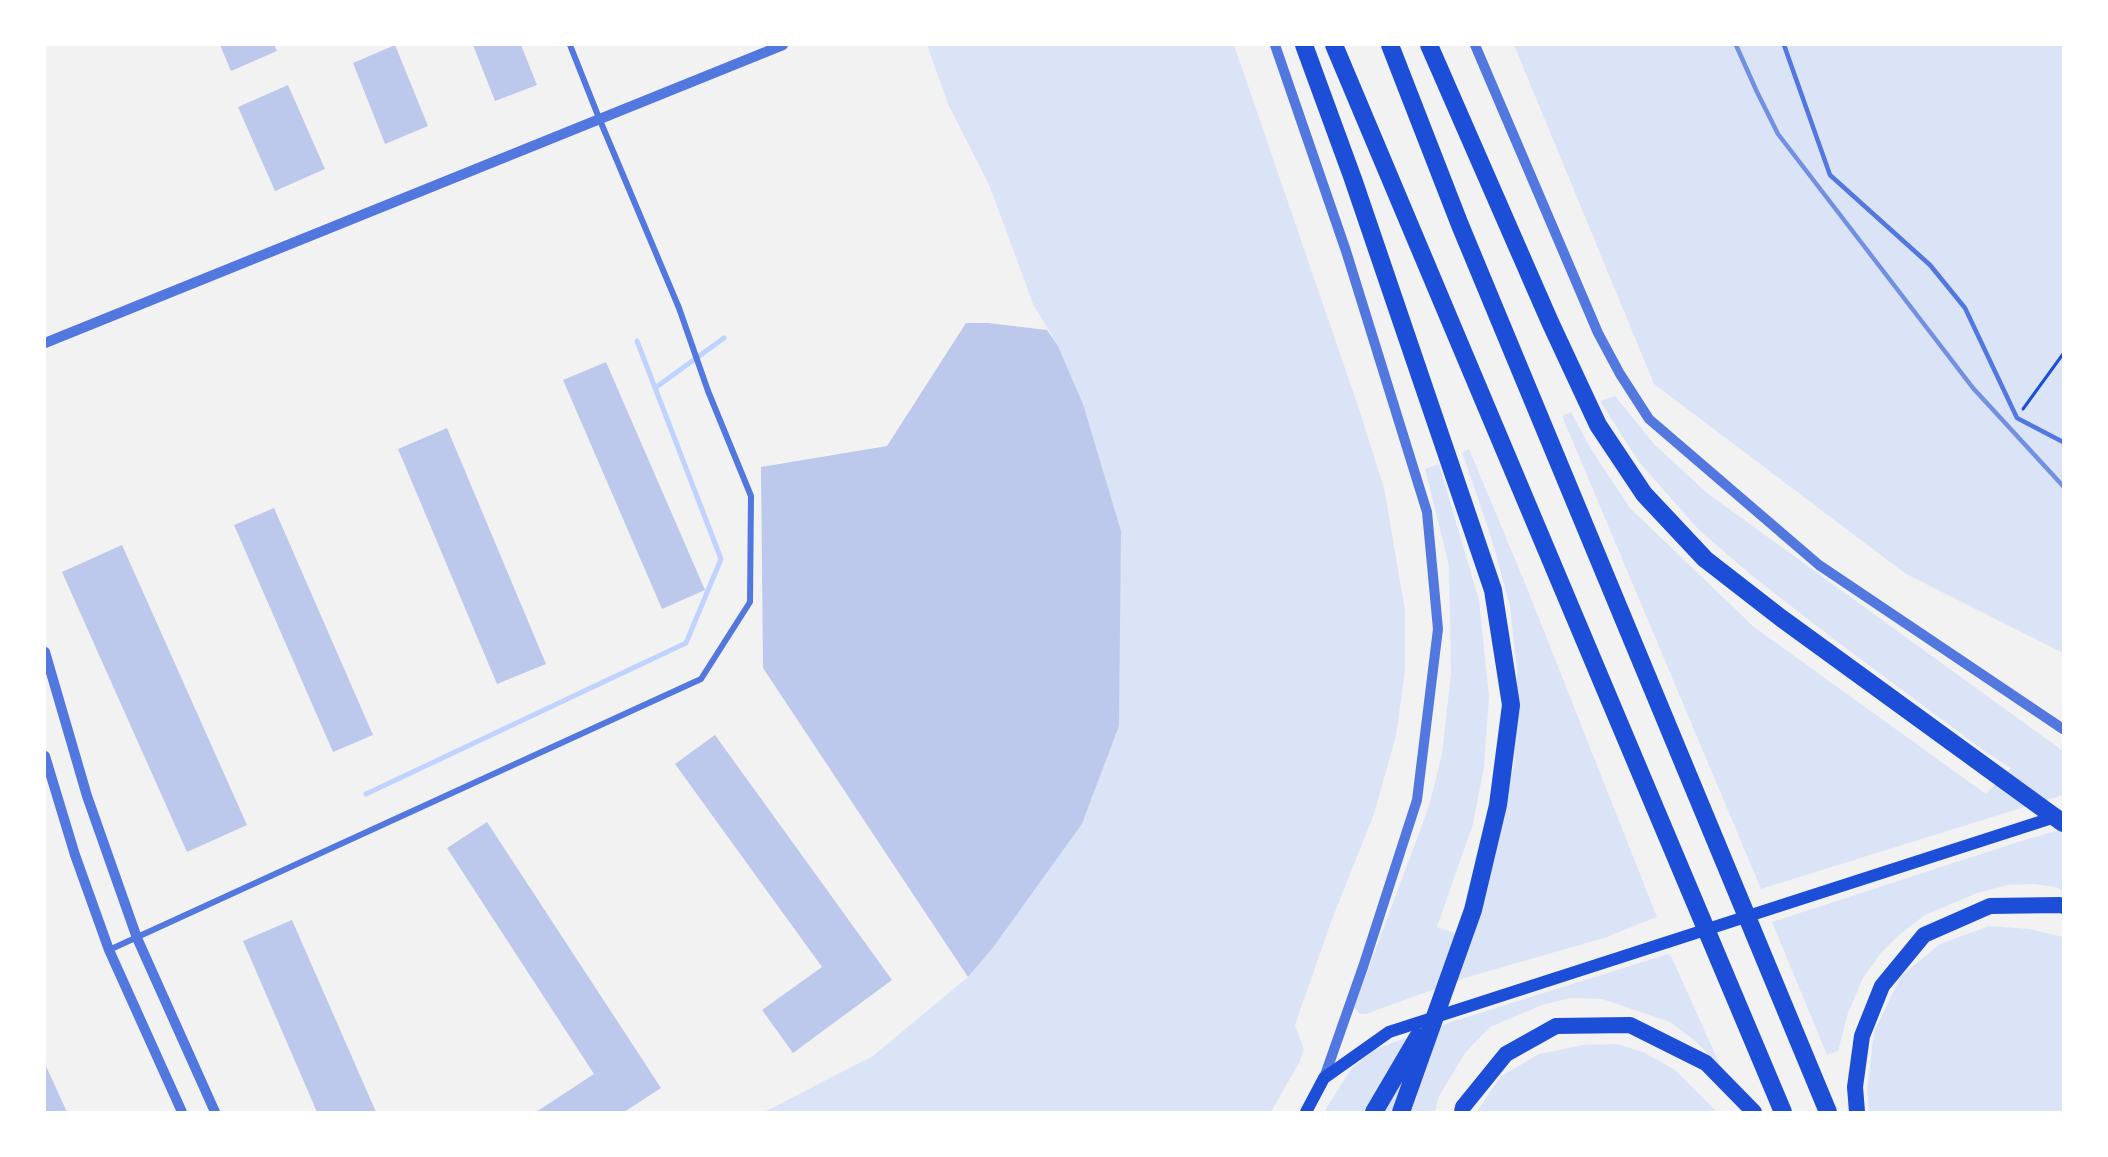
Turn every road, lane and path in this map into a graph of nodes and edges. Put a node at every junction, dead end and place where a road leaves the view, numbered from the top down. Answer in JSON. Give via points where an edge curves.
{"nodes":[{"id":1,"x":570,"y":45,"type":"edge"},
{"id":2,"x":783,"y":45,"type":"edge"},
{"id":3,"x":1275,"y":45,"type":"edge"},
{"id":4,"x":1304,"y":45,"type":"edge"},
{"id":5,"x":1334,"y":45,"type":"edge"},
{"id":6,"x":1390,"y":45,"type":"edge"},
{"id":7,"x":1429,"y":45,"type":"edge"},
{"id":8,"x":1475,"y":45,"type":"edge"},
{"id":9,"x":1784,"y":45,"type":"edge"},
{"id":10,"x":599,"y":118,"type":"junction"},
{"id":11,"x":45,"y":343,"type":"edge"},
{"id":12,"x":2063,"y":354,"type":"edge"},
{"id":13,"x":2017,"y":418,"type":"junction"},
{"id":14,"x":2063,"y":442,"type":"edge"},
{"id":15,"x":45,"y":652,"type":"edge"},
{"id":16,"x":2063,"y":729,"type":"edge"},
{"id":17,"x":45,"y":756,"type":"edge"},
{"id":18,"x":2063,"y":814,"type":"edge"},
{"id":19,"x":2063,"y":823,"type":"edge"},
{"id":20,"x":2063,"y":906,"type":"edge"},
{"id":21,"x":137,"y":938,"type":"junction"},
{"id":22,"x":109,"y":950,"type":"junction"},
{"id":23,"x":1440,"y":999,"type":"junction"},
{"id":24,"x":1324,"y":1078,"type":"junction"},
{"id":25,"x":182,"y":1112,"type":"edge"},
{"id":26,"x":215,"y":1112,"type":"edge"},
{"id":27,"x":1306,"y":1112,"type":"edge"},
{"id":28,"x":1374,"y":1112,"type":"edge"},
{"id":29,"x":1401,"y":1112,"type":"edge"},
{"id":30,"x":1462,"y":1112,"type":"edge"},
{"id":31,"x":1754,"y":1112,"type":"edge"},
{"id":32,"x":1783,"y":1112,"type":"edge"},
{"id":33,"x":1828,"y":1112,"type":"edge"},
{"id":34,"x":1857,"y":1112,"type":"edge"}],
"edges":[{"from":1,"to":10,"type":"street"},
{"from":2,"to":10,"type":"street"},
{"from":3,"to":24,"type":"street","via":[[1346,250],[1427,512],[1438,629],[1417,800]]},
{"from":4,"to":23,"type":"highway","via":[[1493,590],[1511,705],[1498,806],[1473,910]]},
{"from":5,"to":32,"type":"highway"},
{"from":6,"to":33,"type":"highway","via":[[1460,225]]},
{"from":7,"to":19,"type":"highway","via":[[1598,425],[1644,494],[1705,559]]},
{"from":8,"to":16,"type":"street","via":[[1598,333],[1649,419],[1819,565]]},
{"from":9,"to":13,"type":"lane","via":[[1830,175],[1930,265],[1965,308]]},
{"from":10,"to":11,"type":"street"},
{"from":10,"to":21,"type":"street","via":[[752,496],[750,603],[701,679]]},
{"from":12,"to":13,"type":"path"},
{"from":13,"to":14,"type":"lane"},
{"from":15,"to":21,"type":"street","via":[[87,796]]},
{"from":17,"to":22,"type":"street"},
{"from":18,"to":24,"type":"main road","via":[[1389,1032]]},
{"from":20,"to":34,"type":"highway","via":[[1990,906],[1924,935],[1882,986],[1862,1036],[1855,1087]]},
{"from":21,"to":22,"type":"street"},
{"from":21,"to":26,"type":"street"},
{"from":22,"to":25,"type":"street"},
{"from":23,"to":28,"type":"highway"},
{"from":23,"to":29,"type":"highway"},
{"from":24,"to":27,"type":"main road"},
{"from":30,"to":31,"type":"highway","via":[[1506,1054],[1556,1026],[1630,1025],[1706,1063]]}]}
